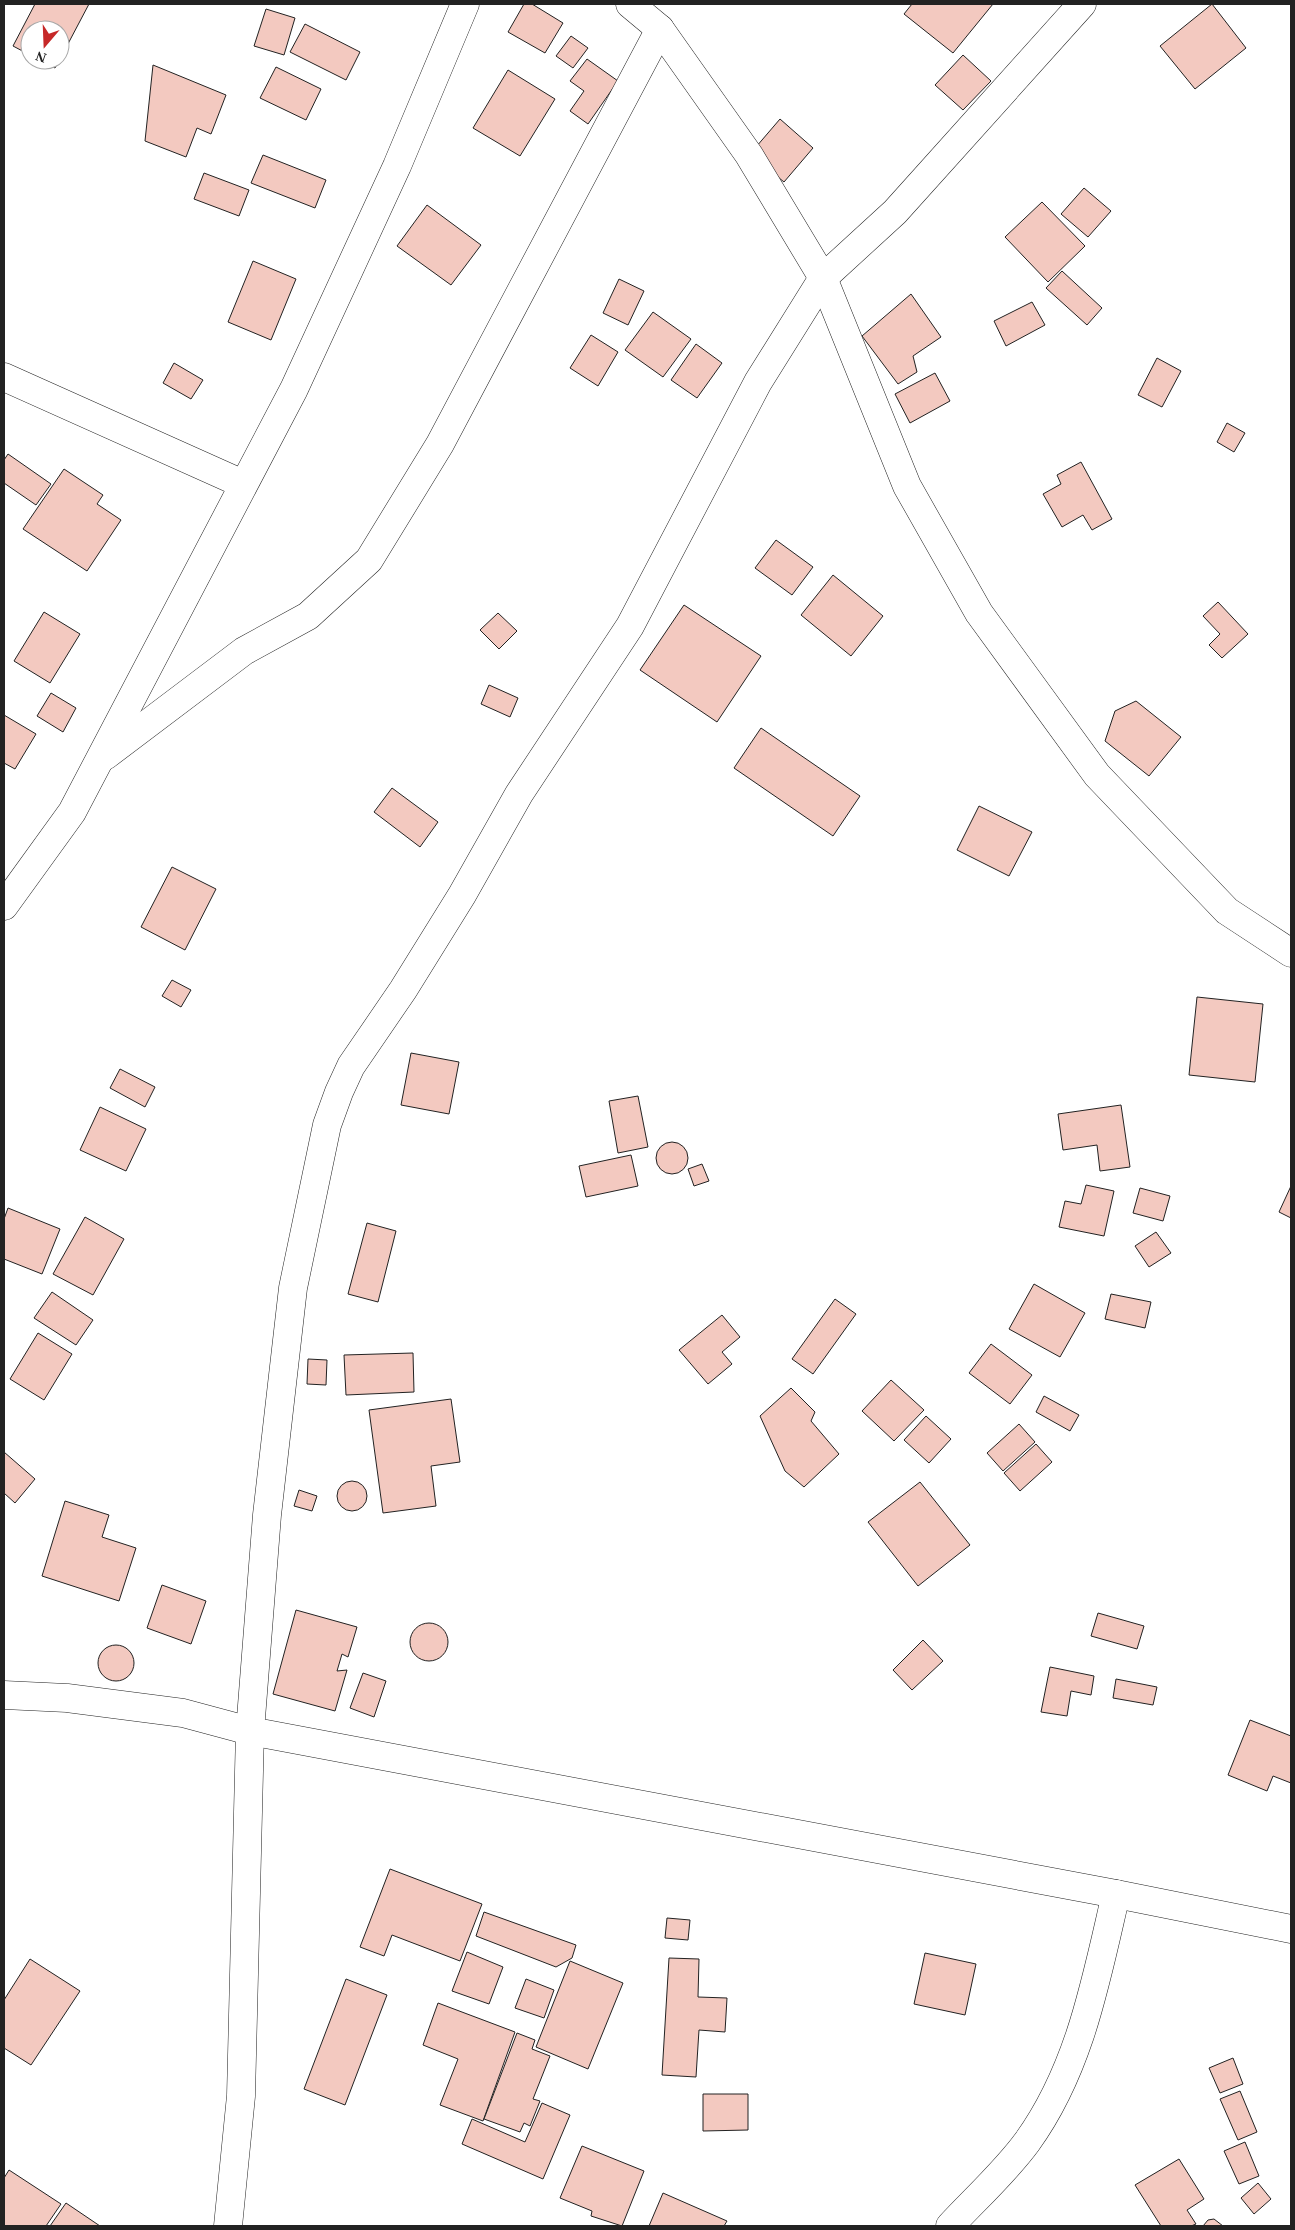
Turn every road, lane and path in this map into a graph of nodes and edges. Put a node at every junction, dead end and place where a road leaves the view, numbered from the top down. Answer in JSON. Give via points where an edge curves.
{"nodes":[{"id":1,"x":465,"y":4,"type":"edge"},
{"id":2,"x":630,"y":4,"type":"edge"},
{"id":3,"x":1082,"y":4,"type":"edge"},
{"id":4,"x":660,"y":29,"type":"junction"},
{"id":5,"x":823,"y":278,"type":"junction"},
{"id":6,"x":4,"y":377,"type":"edge"},
{"id":7,"x":243,"y":484,"type":"junction"},
{"id":8,"x":99,"y":761,"type":"junction"},
{"id":9,"x":4,"y":906,"type":"edge"},
{"id":10,"x":1291,"y":953,"type":"edge"},
{"id":11,"x":4,"y":1695,"type":"edge"},
{"id":12,"x":250,"y":1731,"type":"junction"},
{"id":13,"x":1116,"y":1894,"type":"junction"},
{"id":14,"x":1291,"y":1929,"type":"edge"},
{"id":15,"x":228,"y":2226,"type":"edge"},
{"id":16,"x":950,"y":2226,"type":"edge"}],
"edges":[{"from":1,"to":7,"type":"street","via":[[397,166],[327,318],[294,389]]},
{"from":2,"to":4,"type":"street"},
{"from":3,"to":5,"type":"street","via":[[895,212]]},
{"from":4,"to":5,"type":"street","via":[[748,155]]},
{"from":4,"to":8,"type":"street","via":[[440,444],[369,560],[308,616],[244,651]]},
{"from":5,"to":10,"type":"street","via":[[907,486],[979,613],[1097,775],[1227,911]]},
{"from":5,"to":12,"type":"street","via":[[758,382],[630,626],[519,794],[462,894],[352,1066],[339,1092],[327,1125],[293,1288],[267,1515]]},
{"from":6,"to":7,"type":"street"},
{"from":7,"to":8,"type":"street"},
{"from":8,"to":9,"type":"street","via":[[72,812]]},
{"from":11,"to":12,"type":"street","via":[[67,1698],[183,1713]]},
{"from":12,"to":13,"type":"street"},
{"from":12,"to":15,"type":"street","via":[[241,2096]]},
{"from":13,"to":14,"type":"street"},
{"from":13,"to":16,"type":"street","via":[[1085,2025],[1061,2086],[1026,2143]]}]}
